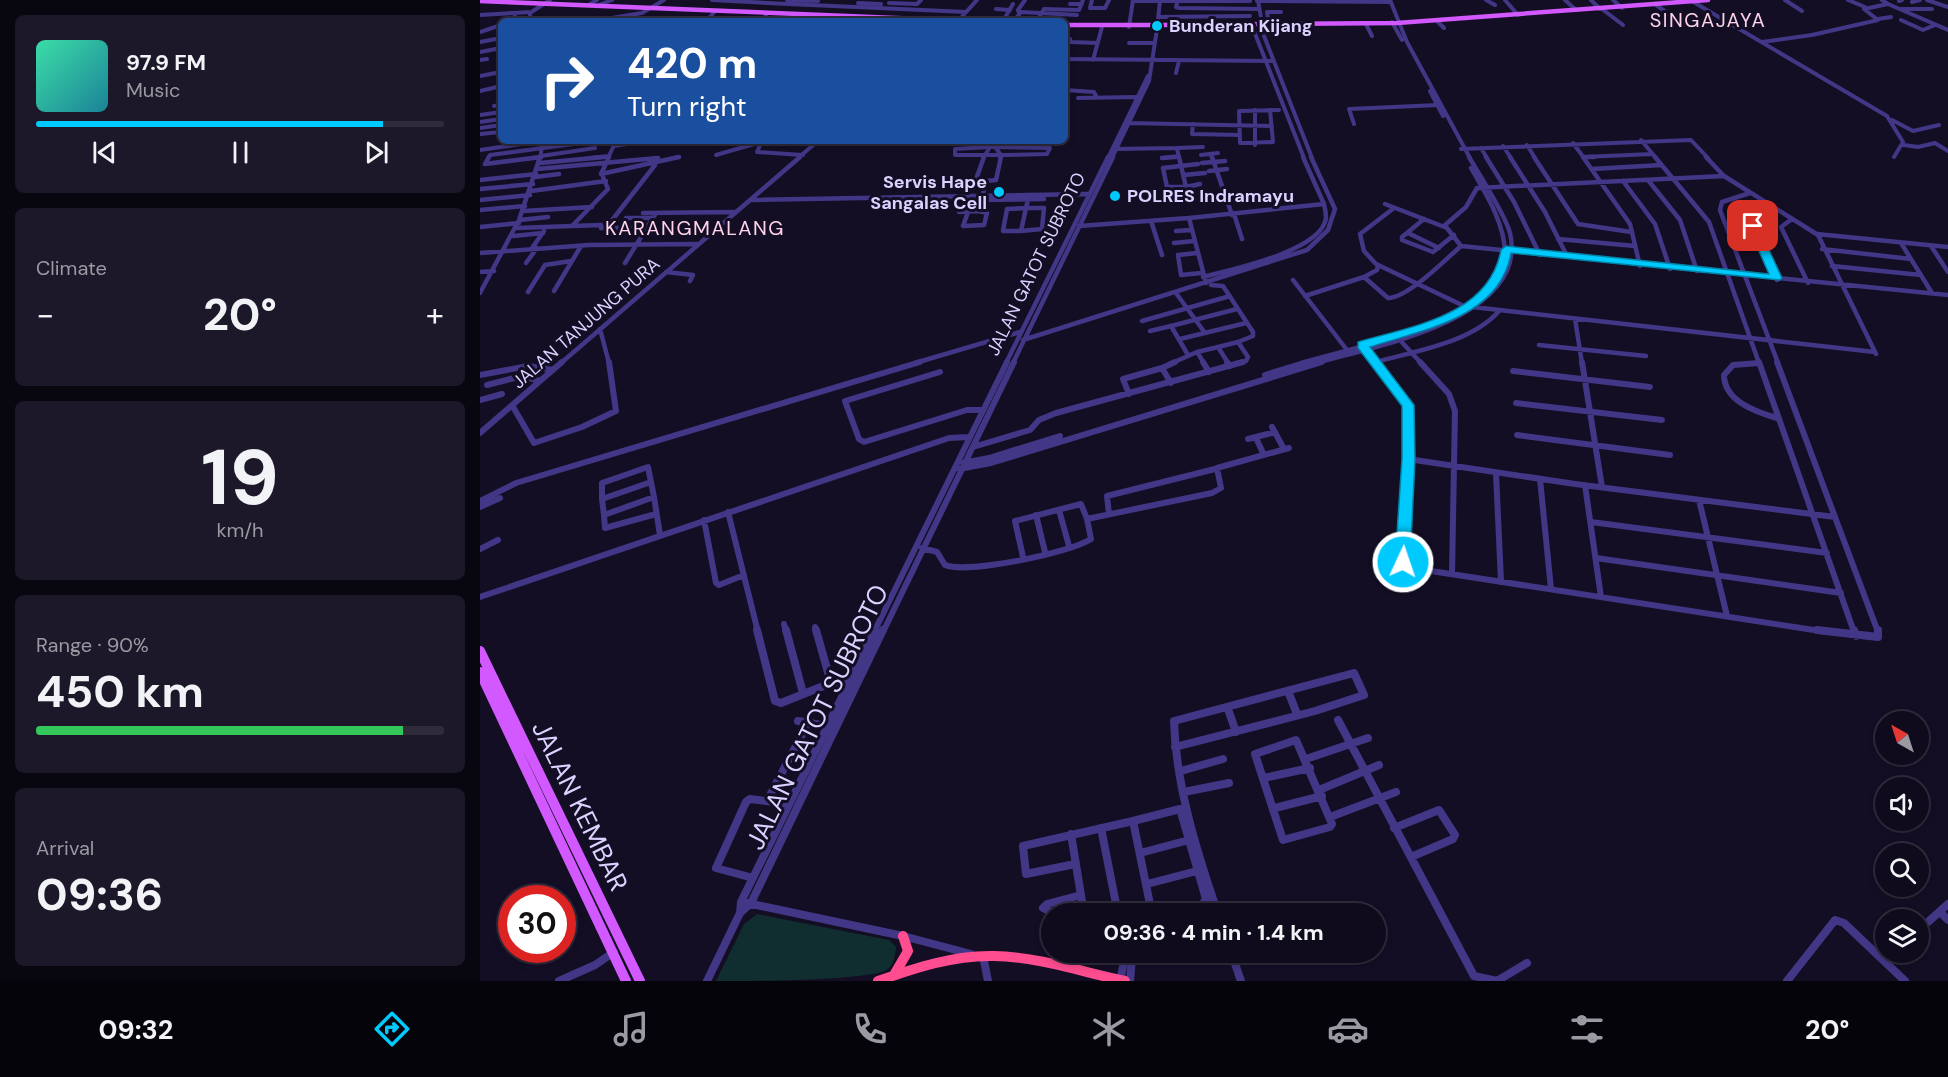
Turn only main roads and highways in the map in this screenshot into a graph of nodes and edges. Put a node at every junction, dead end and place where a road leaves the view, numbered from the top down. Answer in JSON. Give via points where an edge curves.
{"nodes":[{"id":1,"x":1708,"y":0,"type":"edge"},
{"id":2,"x":480,"y":1,"type":"edge"},
{"id":3,"x":548,"y":1,"type":"edge"},
{"id":4,"x":1692,"y":1,"type":"edge"},
{"id":5,"x":598,"y":2,"type":"edge"},
{"id":6,"x":1658,"y":3,"type":"edge"},
{"id":7,"x":1600,"y":9,"type":"junction"},
{"id":8,"x":1569,"y":11,"type":"junction"},
{"id":9,"x":1520,"y":15,"type":"junction"},
{"id":10,"x":821,"y":18,"type":"edge"},
{"id":11,"x":849,"y":18,"type":"edge"},
{"id":12,"x":899,"y":18,"type":"edge"},
{"id":13,"x":1396,"y":22,"type":"junction"},
{"id":14,"x":1068,"y":25,"type":"edge"},
{"id":15,"x":1261,"y":25,"type":"junction"},
{"id":16,"x":480,"y":651,"type":"edge"},
{"id":17,"x":480,"y":672,"type":"edge"},
{"id":18,"x":903,"y":936,"type":"road end"},
{"id":19,"x":894,"y":975,"type":"junction"},
{"id":20,"x":626,"y":981,"type":"edge"},
{"id":21,"x":640,"y":981,"type":"edge"},
{"id":22,"x":878,"y":981,"type":"edge"},
{"id":23,"x":1124,"y":981,"type":"edge"}],
"edges":[{"from":1,"to":4,"type":"main road"},
{"from":2,"to":3,"type":"main road"},
{"from":3,"to":5,"type":"main road"},
{"from":4,"to":6,"type":"main road"},
{"from":5,"to":10,"type":"main road"},
{"from":6,"to":7,"type":"main road"},
{"from":7,"to":8,"type":"main road"},
{"from":7,"to":8,"type":"main road"},
{"from":8,"to":9,"type":"main road"},
{"from":9,"to":13,"type":"main road"},
{"from":9,"to":13,"type":"main road"},
{"from":11,"to":12,"type":"main road"},
{"from":13,"to":15,"type":"main road"},
{"from":13,"to":15,"type":"main road"},
{"from":14,"to":15,"type":"main road"},
{"from":16,"to":21,"type":"main road","name":"JALAN KEMBAR"},
{"from":17,"to":20,"type":"main road","name":"JALAN KEMBAR","via":[[610,955]]},
{"from":18,"to":19,"type":"highway","via":[[907,957]]},
{"from":19,"to":22,"type":"highway"},
{"from":19,"to":23,"type":"highway","via":[[982,956],[1031,960]]}]}
